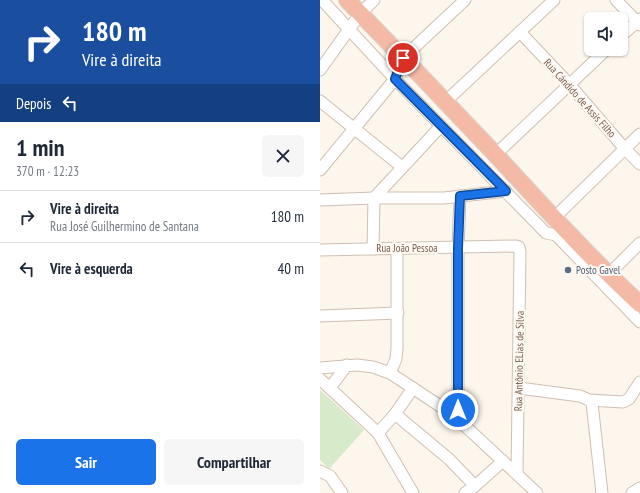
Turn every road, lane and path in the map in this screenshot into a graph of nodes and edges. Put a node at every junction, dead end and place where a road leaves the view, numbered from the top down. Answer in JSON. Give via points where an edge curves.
{"nodes":[{"id":1,"x":322,"y":0,"type":"edge"},
{"id":2,"x":347,"y":0,"type":"edge"},
{"id":3,"x":374,"y":0,"type":"edge"},
{"id":4,"x":465,"y":0,"type":"edge"},
{"id":5,"x":554,"y":0,"type":"edge"},
{"id":6,"x":616,"y":0,"type":"edge"},
{"id":7,"x":360,"y":14,"type":"junction"},
{"id":8,"x":639,"y":22,"type":"edge"},
{"id":9,"x":349,"y":30,"type":"junction"},
{"id":10,"x":628,"y":31,"type":"edge"},
{"id":11,"x":520,"y":32,"type":"junction"},
{"id":12,"x":599,"y":56,"type":"edge"},
{"id":13,"x":403,"y":58,"type":"junction"},
{"id":14,"x":320,"y":70,"type":"edge"},
{"id":15,"x":395,"y":79,"type":"junction"},
{"id":16,"x":569,"y":84,"type":"junction"},
{"id":17,"x":320,"y":101,"type":"edge"},
{"id":18,"x":445,"y":102,"type":"junction"},
{"id":19,"x":441,"y":126,"type":"junction"},
{"id":20,"x":354,"y":128,"type":"junction"},
{"id":21,"x":640,"y":134,"type":"edge"},
{"id":22,"x":625,"y":149,"type":"junction"},
{"id":23,"x":495,"y":154,"type":"junction"},
{"id":24,"x":640,"y":164,"type":"edge"},
{"id":25,"x":402,"y":168,"type":"junction"},
{"id":26,"x":320,"y":170,"type":"edge"},
{"id":27,"x":506,"y":191,"type":"junction"},
{"id":28,"x":460,"y":196,"type":"junction"},
{"id":29,"x":374,"y":198,"type":"junction"},
{"id":30,"x":320,"y":200,"type":"edge"},
{"id":31,"x":558,"y":228,"type":"junction"},
{"id":32,"x":640,"y":243,"type":"edge"},
{"id":33,"x":519,"y":247,"type":"joint"},
{"id":34,"x":373,"y":248,"type":"junction"},
{"id":35,"x":458,"y":248,"type":"junction"},
{"id":36,"x":397,"y":249,"type":"junction"},
{"id":37,"x":320,"y":250,"type":"edge"},
{"id":38,"x":605,"y":278,"type":"junction"},
{"id":39,"x":640,"y":304,"type":"edge"},
{"id":40,"x":398,"y":313,"type":"junction"},
{"id":41,"x":320,"y":316,"type":"edge"},
{"id":42,"x":640,"y":322,"type":"edge"},
{"id":43,"x":347,"y":366,"type":"junction"},
{"id":44,"x":320,"y":368,"type":"edge"},
{"id":45,"x":390,"y":373,"type":"junction"},
{"id":46,"x":320,"y":379,"type":"edge"},
{"id":47,"x":640,"y":382,"type":"edge"},
{"id":48,"x":330,"y":388,"type":"junction"},
{"id":49,"x":413,"y":388,"type":"junction"},
{"id":50,"x":518,"y":388,"type":"junction"},
{"id":51,"x":589,"y":400,"type":"junction"},
{"id":52,"x":395,"y":414,"type":"junction"},
{"id":53,"x":458,"y":421,"type":"junction"},
{"id":54,"x":378,"y":434,"type":"junction"},
{"id":55,"x":503,"y":461,"type":"junction"},
{"id":56,"x":325,"y":473,"type":"edge"},
{"id":57,"x":517,"y":474,"type":"junction"},
{"id":58,"x":475,"y":486,"type":"junction"},
{"id":59,"x":640,"y":488,"type":"edge"},
{"id":60,"x":534,"y":492,"type":"edge"},
{"id":61,"x":342,"y":493,"type":"edge"},
{"id":62,"x":413,"y":493,"type":"edge"},
{"id":63,"x":465,"y":493,"type":"edge"},
{"id":64,"x":602,"y":493,"type":"edge"},
{"id":65,"x":632,"y":493,"type":"edge"}],
"edges":[{"from":1,"to":9,"type":"street"},
{"from":2,"to":7,"type":"highway"},
{"from":3,"to":7,"type":"street"},
{"from":4,"to":13,"type":"street"},
{"from":5,"to":11,"type":"street"},
{"from":6,"to":8,"type":"street"},
{"from":7,"to":9,"type":"street"},
{"from":7,"to":13,"type":"highway"},
{"from":8,"to":10,"type":"street"},
{"from":9,"to":14,"type":"street"},
{"from":9,"to":15,"type":"street"},
{"from":11,"to":16,"type":"street","name":"Rua Cándido de Assis Filho"},
{"from":11,"to":18,"type":"street"},
{"from":12,"to":16,"type":"street"},
{"from":13,"to":15,"type":"street"},
{"from":13,"to":18,"type":"highway"},
{"from":15,"to":19,"type":"street"},
{"from":15,"to":20,"type":"street"},
{"from":16,"to":22,"type":"street","name":"Rua Cándido de Assis Filho"},
{"from":16,"to":23,"type":"street"},
{"from":17,"to":20,"type":"street"},
{"from":18,"to":23,"type":"highway"},
{"from":19,"to":25,"type":"street"},
{"from":19,"to":27,"type":"street"},
{"from":20,"to":25,"type":"street"},
{"from":20,"to":26,"type":"street"},
{"from":21,"to":22,"type":"street"},
{"from":22,"to":24,"type":"street","name":"Rua Cándido de Assis Filho"},
{"from":22,"to":31,"type":"street"},
{"from":23,"to":31,"type":"highway"},
{"from":25,"to":29,"type":"street"},
{"from":27,"to":28,"type":"street"},
{"from":27,"to":31,"type":"street","via":[[546,233]]},
{"from":28,"to":29,"type":"street"},
{"from":28,"to":35,"type":"street"},
{"from":29,"to":30,"type":"street"},
{"from":29,"to":34,"type":"street"},
{"from":31,"to":38,"type":"highway"},
{"from":32,"to":38,"type":"street"},
{"from":33,"to":35,"type":"street","name":"Rua João Pessoa"},
{"from":33,"to":50,"type":"street","name":"Rua Antônio ELias de Silva"},
{"from":34,"to":36,"type":"street","name":"Rua João Pessoa"},
{"from":34,"to":37,"type":"street","name":"Rua João Pessoa"},
{"from":35,"to":36,"type":"street","name":"Rua João Pessoa"},
{"from":35,"to":53,"type":"street"},
{"from":36,"to":40,"type":"street"},
{"from":38,"to":39,"type":"highway"},
{"from":38,"to":42,"type":"street"},
{"from":40,"to":41,"type":"street"},
{"from":40,"to":45,"type":"street","via":[[398,348]]},
{"from":43,"to":44,"type":"street"},
{"from":43,"to":45,"type":"street","via":[[366,366]]},
{"from":43,"to":48,"type":"street"},
{"from":45,"to":49,"type":"street"},
{"from":46,"to":48,"type":"street"},
{"from":47,"to":51,"type":"street","via":[[629,399],[623,402]]},
{"from":48,"to":54,"type":"street"},
{"from":49,"to":52,"type":"street"},
{"from":49,"to":53,"type":"street"},
{"from":50,"to":51,"type":"street","via":[[580,396]]},
{"from":50,"to":57,"type":"street","name":"Rua Antônio ELias de Silva"},
{"from":51,"to":64,"type":"street","via":[[592,403]]},
{"from":52,"to":54,"type":"street"},
{"from":52,"to":58,"type":"street","via":[[449,459]]},
{"from":53,"to":55,"type":"street"},
{"from":54,"to":62,"type":"street"},
{"from":55,"to":57,"type":"street"},
{"from":55,"to":58,"type":"street"},
{"from":56,"to":61,"type":"street"},
{"from":57,"to":60,"type":"street"},
{"from":58,"to":63,"type":"street"},
{"from":59,"to":65,"type":"street"}]}
